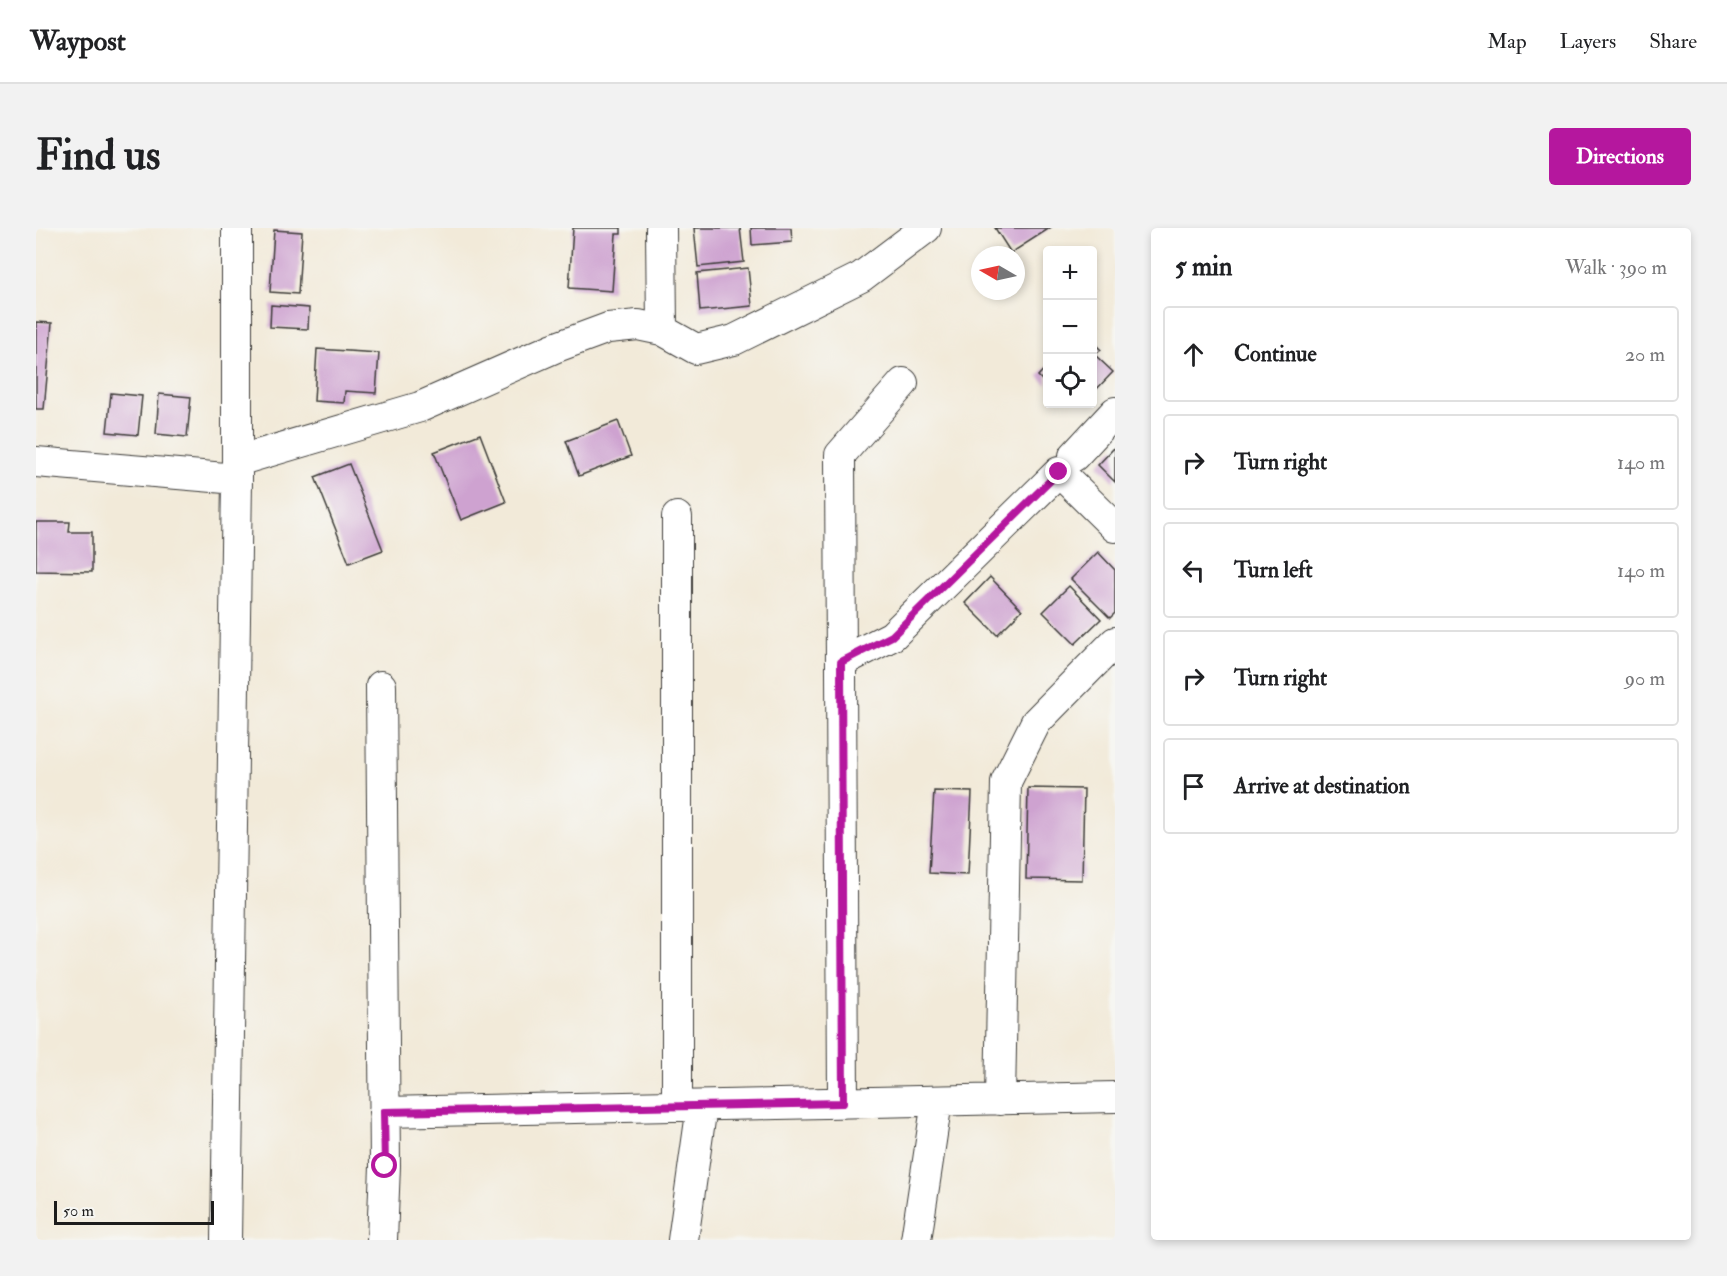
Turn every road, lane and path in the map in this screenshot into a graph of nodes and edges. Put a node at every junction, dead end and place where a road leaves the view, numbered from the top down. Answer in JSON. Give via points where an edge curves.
{"nodes":[{"id":1,"x":237,"y":228,"type":"edge"},
{"id":2,"x":661,"y":228,"type":"edge"},
{"id":3,"x":926,"y":228,"type":"edge"},
{"id":4,"x":654,"y":319,"type":"junction"},
{"id":5,"x":903,"y":383,"type":"dead end"},
{"id":6,"x":1115,"y":412,"type":"edge"},
{"id":7,"x":1074,"y":456,"type":"dead end"},
{"id":8,"x":36,"y":462,"type":"edge"},
{"id":9,"x":237,"y":470,"type":"junction"},
{"id":10,"x":676,"y":517,"type":"dead end"},
{"id":11,"x":1115,"y":528,"type":"edge"},
{"id":12,"x":1115,"y":642,"type":"edge"},
{"id":13,"x":841,"y":662,"type":"junction"},
{"id":14,"x":381,"y":686,"type":"dead end"},
{"id":15,"x":1115,"y":1097,"type":"edge"},
{"id":16,"x":1000,"y":1100,"type":"junction"},
{"id":17,"x":937,"y":1101,"type":"junction"},
{"id":18,"x":843,"y":1103,"type":"junction"},
{"id":19,"x":690,"y":1106,"type":"junction"},
{"id":20,"x":384,"y":1112,"type":"junction"},
{"id":21,"x":226,"y":1240,"type":"edge"},
{"id":22,"x":382,"y":1240,"type":"edge"},
{"id":23,"x":683,"y":1240,"type":"edge"},
{"id":24,"x":916,"y":1240,"type":"edge"}],
"edges":[{"from":1,"to":9,"type":"street"},
{"from":2,"to":4,"type":"street"},
{"from":3,"to":4,"type":"street","via":[[861,277],[734,340],[696,350]]},
{"from":4,"to":9,"type":"street","via":[[608,328],[420,407]]},
{"from":5,"to":13,"type":"street","via":[[840,455]]},
{"from":6,"to":7,"type":"street"},
{"from":8,"to":9,"type":"street"},
{"from":9,"to":21,"type":"street"},
{"from":10,"to":19,"type":"street"},
{"from":11,"to":13,"type":"street","via":[[1059,472],[892,636]]},
{"from":12,"to":16,"type":"street","via":[[1036,722],[1006,783]]},
{"from":13,"to":18,"type":"street"},
{"from":14,"to":20,"type":"street"},
{"from":15,"to":16,"type":"street"},
{"from":16,"to":17,"type":"street"},
{"from":17,"to":18,"type":"street"},
{"from":17,"to":24,"type":"street"},
{"from":18,"to":19,"type":"street"},
{"from":19,"to":20,"type":"street"},
{"from":19,"to":23,"type":"street"},
{"from":20,"to":22,"type":"street"}]}
